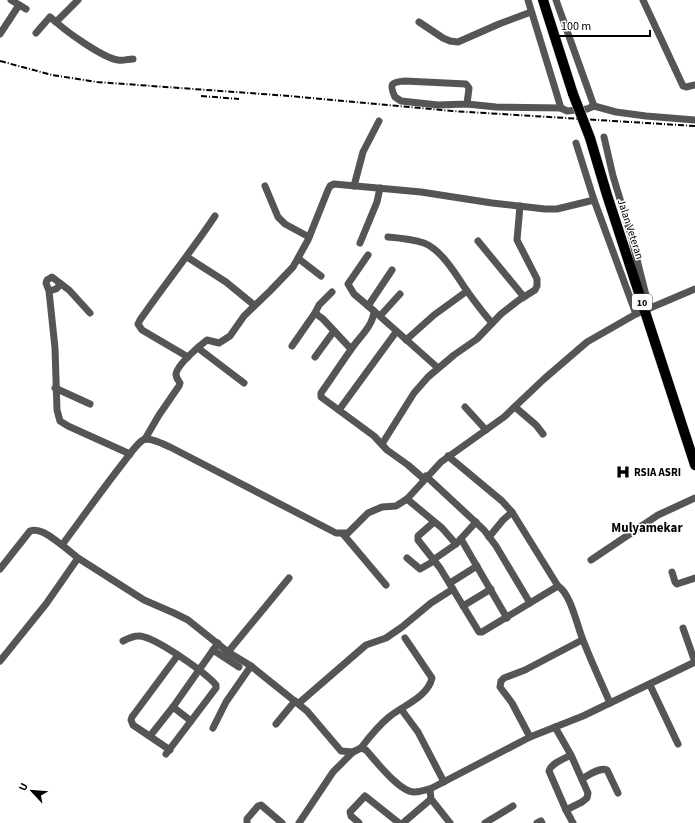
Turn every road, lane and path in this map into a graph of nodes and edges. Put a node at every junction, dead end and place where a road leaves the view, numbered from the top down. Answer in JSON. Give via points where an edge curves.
{"nodes":[{"id":1,"x":11,"y":0,"type":"edge"},
{"id":2,"x":78,"y":0,"type":"edge"},
{"id":3,"x":528,"y":0,"type":"edge"},
{"id":4,"x":543,"y":0,"type":"edge"},
{"id":5,"x":556,"y":0,"type":"edge"},
{"id":6,"x":643,"y":0,"type":"edge"},
{"id":7,"x":19,"y":4,"type":"junction"},
{"id":8,"x":26,"y":9,"type":"dead end"},
{"id":9,"x":531,"y":12,"type":"junction"},
{"id":10,"x":56,"y":22,"type":"junction"},
{"id":11,"x":419,"y":22,"type":"dead end"},
{"id":12,"x":36,"y":33,"type":"dead end"},
{"id":13,"x":0,"y":34,"type":"edge"},
{"id":14,"x":133,"y":59,"type":"dead end"},
{"id":15,"x":695,"y":85,"type":"edge"},
{"id":16,"x":467,"y":104,"type":"junction"},
{"id":17,"x":594,"y":106,"type":"junction"},
{"id":18,"x":561,"y":108,"type":"junction"},
{"id":19,"x":695,"y":120,"type":"edge"},
{"id":20,"x":379,"y":121,"type":"dead end"},
{"id":21,"x":604,"y":137,"type":"dead end"},
{"id":22,"x":576,"y":143,"type":"dead end"},
{"id":23,"x":354,"y":184,"type":"junction"},
{"id":24,"x":265,"y":186,"type":"dead end"},
{"id":25,"x":380,"y":188,"type":"junction"},
{"id":26,"x":594,"y":200,"type":"junction"},
{"id":27,"x":520,"y":206,"type":"junction"},
{"id":28,"x":215,"y":216,"type":"dead end"},
{"id":29,"x":309,"y":236,"type":"junction"},
{"id":30,"x":388,"y":237,"type":"dead end"},
{"id":31,"x":478,"y":241,"type":"dead end"},
{"id":32,"x":360,"y":243,"type":"dead end"},
{"id":33,"x":368,"y":255,"type":"dead end"},
{"id":34,"x":187,"y":257,"type":"junction"},
{"id":35,"x":299,"y":259,"type":"junction"},
{"id":36,"x":392,"y":270,"type":"dead end"},
{"id":37,"x":321,"y":276,"type":"dead end"},
{"id":38,"x":61,"y":284,"type":"junction"},
{"id":39,"x":695,"y":289,"type":"edge"},
{"id":40,"x":49,"y":291,"type":"junction"},
{"id":41,"x":466,"y":291,"type":"junction"},
{"id":42,"x":332,"y":292,"type":"dead end"},
{"id":43,"x":400,"y":294,"type":"dead end"},
{"id":44,"x":524,"y":297,"type":"junction"},
{"id":45,"x":254,"y":305,"type":"junction"},
{"id":46,"x":371,"y":308,"type":"junction"},
{"id":47,"x":643,"y":310,"type":"junction"},
{"id":48,"x":90,"y":313,"type":"dead end"},
{"id":49,"x":315,"y":313,"type":"junction"},
{"id":50,"x":380,"y":316,"type":"junction"},
{"id":51,"x":492,"y":323,"type":"junction"},
{"id":52,"x":334,"y":331,"type":"junction"},
{"id":53,"x":396,"y":332,"type":"junction"},
{"id":54,"x":406,"y":340,"type":"junction"},
{"id":55,"x":292,"y":346,"type":"dead end"},
{"id":56,"x":198,"y":348,"type":"junction"},
{"id":57,"x":351,"y":349,"type":"junction"},
{"id":58,"x":188,"y":357,"type":"junction"},
{"id":59,"x":315,"y":357,"type":"dead end"},
{"id":60,"x":438,"y":368,"type":"junction"},
{"id":61,"x":244,"y":383,"type":"dead end"},
{"id":62,"x":55,"y":388,"type":"junction"},
{"id":63,"x":90,"y":404,"type":"dead end"},
{"id":64,"x":465,"y":407,"type":"dead end"},
{"id":65,"x":515,"y":407,"type":"junction"},
{"id":66,"x":339,"y":410,"type":"junction"},
{"id":67,"x":486,"y":430,"type":"junction"},
{"id":68,"x":542,"y":434,"type":"dead end"},
{"id":69,"x":145,"y":439,"type":"junction"},
{"id":70,"x":382,"y":444,"type":"junction"},
{"id":71,"x":130,"y":454,"type":"junction"},
{"id":72,"x":448,"y":456,"type":"junction"},
{"id":73,"x":694,"y":461,"type":"edge"},
{"id":74,"x":425,"y":478,"type":"junction"},
{"id":75,"x":695,"y":498,"type":"edge"},
{"id":76,"x":407,"y":499,"type":"junction"},
{"id":77,"x":512,"y":512,"type":"junction"},
{"id":78,"x":434,"y":522,"type":"junction"},
{"id":79,"x":476,"y":522,"type":"junction"},
{"id":80,"x":343,"y":534,"type":"junction"},
{"id":81,"x":489,"y":537,"type":"junction"},
{"id":82,"x":459,"y":541,"type":"junction"},
{"id":83,"x":62,"y":545,"type":"junction"},
{"id":84,"x":78,"y":558,"type":"junction"},
{"id":85,"x":407,"y":558,"type":"dead end"},
{"id":86,"x":434,"y":560,"type":"junction"},
{"id":87,"x":591,"y":560,"type":"dead end"},
{"id":88,"x":477,"y":566,"type":"junction"},
{"id":89,"x":0,"y":569,"type":"edge"},
{"id":90,"x":672,"y":572,"type":"dead end"},
{"id":91,"x":289,"y":578,"type":"dead end"},
{"id":92,"x":695,"y":578,"type":"edge"},
{"id":93,"x":386,"y":585,"type":"dead end"},
{"id":94,"x":451,"y":586,"type":"junction"},
{"id":95,"x":558,"y":586,"type":"junction"},
{"id":96,"x":491,"y":589,"type":"junction"},
{"id":97,"x":530,"y":603,"type":"junction"},
{"id":98,"x":463,"y":606,"type":"junction"},
{"id":99,"x":507,"y":618,"type":"junction"},
{"id":100,"x":683,"y":628,"type":"dead end"},
{"id":101,"x":405,"y":638,"type":"dead end"},
{"id":102,"x":582,"y":640,"type":"junction"},
{"id":103,"x":123,"y":641,"type":"dead end"},
{"id":104,"x":218,"y":643,"type":"junction"},
{"id":105,"x":214,"y":650,"type":"junction"},
{"id":106,"x":228,"y":652,"type":"junction"},
{"id":107,"x":178,"y":655,"type":"junction"},
{"id":108,"x":0,"y":661,"type":"edge"},
{"id":109,"x":695,"y":662,"type":"edge"},
{"id":110,"x":251,"y":666,"type":"junction"},
{"id":111,"x":239,"y":667,"type":"dead end"},
{"id":112,"x":199,"y":670,"type":"junction"},
{"id":113,"x":650,"y":685,"type":"junction"},
{"id":114,"x":297,"y":702,"type":"junction"},
{"id":115,"x":610,"y":703,"type":"junction"},
{"id":116,"x":173,"y":707,"type":"junction"},
{"id":117,"x":401,"y":709,"type":"junction"},
{"id":118,"x":191,"y":722,"type":"junction"},
{"id":119,"x":276,"y":724,"type":"dead end"},
{"id":120,"x":555,"y":727,"type":"junction"},
{"id":121,"x":213,"y":728,"type":"dead end"},
{"id":122,"x":150,"y":736,"type":"junction"},
{"id":123,"x":530,"y":737,"type":"junction"},
{"id":124,"x":678,"y":744,"type":"dead end"},
{"id":125,"x":361,"y":748,"type":"junction"},
{"id":126,"x":353,"y":752,"type":"junction"},
{"id":127,"x":571,"y":755,"type":"junction"},
{"id":128,"x":582,"y":779,"type":"junction"},
{"id":129,"x":444,"y":782,"type":"junction"},
{"id":130,"x":430,"y":788,"type":"junction"},
{"id":131,"x":618,"y":793,"type":"dead end"},
{"id":132,"x":431,"y":798,"type":"junction"},
{"id":133,"x":513,"y":806,"type":"dead end"},
{"id":134,"x":566,"y":810,"type":"junction"},
{"id":135,"x":496,"y":820,"type":"edge"},
{"id":136,"x":247,"y":823,"type":"edge"},
{"id":137,"x":282,"y":823,"type":"edge"},
{"id":138,"x":299,"y":823,"type":"edge"},
{"id":139,"x":359,"y":823,"type":"edge"},
{"id":140,"x":399,"y":823,"type":"edge"},
{"id":141,"x":403,"y":823,"type":"edge"},
{"id":142,"x":450,"y":823,"type":"edge"},
{"id":143,"x":485,"y":823,"type":"edge"},
{"id":144,"x":537,"y":823,"type":"edge"},
{"id":145,"x":542,"y":823,"type":"edge"},
{"id":146,"x":573,"y":823,"type":"edge"}],
"edges":[{"from":1,"to":7,"type":"street"},
{"from":2,"to":10,"type":"street"},
{"from":3,"to":9,"type":"street"},
{"from":4,"to":47,"type":"highway","name":"Jalan Veteran","number":"10","bridge":true,"via":[[590,138]]},
{"from":5,"to":17,"type":"street"},
{"from":6,"to":15,"type":"street","via":[[683,86]]},
{"from":7,"to":8,"type":"street"},
{"from":7,"to":13,"type":"street"},
{"from":9,"to":11,"type":"street","via":[[458,42],[443,38]]},
{"from":9,"to":18,"type":"street"},
{"from":10,"to":12,"type":"street","via":[[50,17]]},
{"from":10,"to":14,"type":"street","via":[[88,46],[110,57],[117,60]]},
{"from":16,"to":16,"type":"street","via":[[469,88],[466,84],[405,81],[392,84],[395,97],[402,101],[438,105]]},
{"from":16,"to":18,"type":"street"},
{"from":17,"to":18,"type":"street","via":[[567,111]]},
{"from":17,"to":19,"type":"street","via":[[616,112]]},
{"from":20,"to":23,"type":"street","via":[[360,159]]},
{"from":21,"to":47,"type":"street","via":[[630,232]]},
{"from":22,"to":26,"type":"street"},
{"from":23,"to":25,"type":"street"},
{"from":23,"to":29,"type":"street","via":[[330,186]]},
{"from":24,"to":29,"type":"street","via":[[278,217],[285,224]]},
{"from":25,"to":27,"type":"street"},
{"from":25,"to":32,"type":"street"},
{"from":26,"to":27,"type":"street","via":[[557,209]]},
{"from":26,"to":47,"type":"street"},
{"from":27,"to":44,"type":"street","via":[[517,240],[537,279],[536,290]]},
{"from":28,"to":34,"type":"street"},
{"from":29,"to":35,"type":"street"},
{"from":30,"to":41,"type":"street","via":[[426,244],[442,258]]},
{"from":31,"to":44,"type":"street"},
{"from":33,"to":46,"type":"street","via":[[348,284],[354,294]]},
{"from":34,"to":45,"type":"street","via":[[226,282]]},
{"from":34,"to":58,"type":"street","via":[[138,324],[142,330]]},
{"from":35,"to":37,"type":"street"},
{"from":35,"to":45,"type":"street"},
{"from":36,"to":46,"type":"street"},
{"from":38,"to":40,"type":"street","via":[[56,290]]},
{"from":38,"to":40,"type":"street","via":[[50,278],[46,283]]},
{"from":38,"to":48,"type":"street"},
{"from":39,"to":47,"type":"street"},
{"from":40,"to":62,"type":"street"},
{"from":41,"to":51,"type":"street"},
{"from":41,"to":54,"type":"street"},
{"from":42,"to":49,"type":"street"},
{"from":43,"to":50,"type":"street"},
{"from":44,"to":51,"type":"street"},
{"from":45,"to":56,"type":"street","via":[[239,321],[230,336],[219,342],[207,340]]},
{"from":46,"to":50,"type":"street"},
{"from":46,"to":57,"type":"street","via":[[373,319]]},
{"from":47,"to":65,"type":"street","via":[[587,342]]},
{"from":47,"to":73,"type":"highway","name":"Jalan Veteran","number":"10"},
{"from":49,"to":52,"type":"street"},
{"from":49,"to":55,"type":"street"},
{"from":50,"to":53,"type":"street"},
{"from":51,"to":60,"type":"street","via":[[473,342]]},
{"from":52,"to":57,"type":"street"},
{"from":52,"to":59,"type":"street"},
{"from":53,"to":54,"type":"street"},
{"from":53,"to":66,"type":"street"},
{"from":54,"to":60,"type":"street"},
{"from":56,"to":58,"type":"street"},
{"from":56,"to":61,"type":"street"},
{"from":57,"to":66,"type":"street","via":[[321,395]]},
{"from":58,"to":69,"type":"street","via":[[176,374],[179,386]]},
{"from":60,"to":70,"type":"street","via":[[414,393]]},
{"from":62,"to":63,"type":"street"},
{"from":62,"to":71,"type":"street","via":[[60,421]]},
{"from":64,"to":67,"type":"street"},
{"from":65,"to":67,"type":"street"},
{"from":65,"to":68,"type":"street","via":[[536,425]]},
{"from":66,"to":70,"type":"street"},
{"from":67,"to":72,"type":"street"},
{"from":69,"to":71,"type":"street"},
{"from":69,"to":80,"type":"street","via":[[170,447],[336,533]]},
{"from":70,"to":74,"type":"street"},
{"from":71,"to":83,"type":"street"},
{"from":72,"to":74,"type":"street"},
{"from":72,"to":77,"type":"street","via":[[502,500]]},
{"from":74,"to":76,"type":"street"},
{"from":74,"to":79,"type":"street"},
{"from":75,"to":87,"type":"street","via":[[658,515]]},
{"from":76,"to":78,"type":"street"},
{"from":76,"to":80,"type":"street","via":[[396,506],[382,507],[368,514],[348,533]]},
{"from":77,"to":81,"type":"street"},
{"from":77,"to":95,"type":"street"},
{"from":78,"to":82,"type":"street"},
{"from":78,"to":86,"type":"street","via":[[418,536],[418,541]]},
{"from":79,"to":81,"type":"street"},
{"from":79,"to":82,"type":"street"},
{"from":80,"to":93,"type":"street"},
{"from":81,"to":97,"type":"street"},
{"from":82,"to":86,"type":"street"},
{"from":82,"to":88,"type":"street"},
{"from":83,"to":84,"type":"street"},
{"from":83,"to":89,"type":"street","via":[[42,532],[30,531]]},
{"from":84,"to":104,"type":"street","via":[[144,600],[188,620]]},
{"from":84,"to":108,"type":"street","via":[[46,604]]},
{"from":85,"to":86,"type":"street","via":[[420,569]]},
{"from":86,"to":94,"type":"street"},
{"from":88,"to":94,"type":"street"},
{"from":88,"to":96,"type":"street"},
{"from":90,"to":92,"type":"street","via":[[677,584]]},
{"from":91,"to":106,"type":"street"},
{"from":94,"to":98,"type":"street"},
{"from":94,"to":114,"type":"street","via":[[402,627],[386,638],[366,645]]},
{"from":95,"to":97,"type":"street"},
{"from":95,"to":102,"type":"street","via":[[570,604]]},
{"from":96,"to":98,"type":"street"},
{"from":96,"to":99,"type":"street"},
{"from":97,"to":99,"type":"street"},
{"from":98,"to":99,"type":"street","via":[[480,632]]},
{"from":100,"to":109,"type":"street"},
{"from":101,"to":117,"type":"street","via":[[432,678],[424,692]]},
{"from":102,"to":115,"type":"street"},
{"from":102,"to":123,"type":"street","via":[[501,681],[500,687],[512,703]]},
{"from":103,"to":107,"type":"street","via":[[142,636]]},
{"from":104,"to":105,"type":"street"},
{"from":104,"to":106,"type":"street"},
{"from":105,"to":111,"type":"street"},
{"from":105,"to":112,"type":"street"},
{"from":106,"to":110,"type":"street"},
{"from":107,"to":112,"type":"street"},
{"from":107,"to":122,"type":"street","via":[[132,717],[133,725]]},
{"from":109,"to":113,"type":"street"},
{"from":110,"to":114,"type":"street"},
{"from":110,"to":121,"type":"street","via":[[226,702]]},
{"from":112,"to":116,"type":"street"},
{"from":112,"to":118,"type":"street","via":[[216,686]]},
{"from":113,"to":115,"type":"street"},
{"from":113,"to":124,"type":"street"},
{"from":114,"to":119,"type":"street"},
{"from":114,"to":126,"type":"street","via":[[316,720],[341,751]]},
{"from":115,"to":120,"type":"street"},
{"from":116,"to":118,"type":"street"},
{"from":116,"to":122,"type":"street"},
{"from":117,"to":125,"type":"street","via":[[376,729]]},
{"from":117,"to":129,"type":"street","via":[[418,732]]},
{"from":118,"to":122,"type":"street","via":[[168,752]]},
{"from":120,"to":123,"type":"street"},
{"from":120,"to":127,"type":"street"},
{"from":123,"to":129,"type":"street"},
{"from":125,"to":126,"type":"street"},
{"from":125,"to":130,"type":"street","via":[[405,789],[414,792]]},
{"from":126,"to":138,"type":"street","via":[[333,772]]},
{"from":127,"to":128,"type":"street"},
{"from":127,"to":134,"type":"street","via":[[549,768]]},
{"from":128,"to":131,"type":"street","via":[[605,769]]},
{"from":128,"to":134,"type":"street","via":[[587,798]]},
{"from":129,"to":130,"type":"street"},
{"from":130,"to":132,"type":"street"},
{"from":132,"to":141,"type":"street"},
{"from":132,"to":142,"type":"street"},
{"from":133,"to":135,"type":"street"},
{"from":134,"to":146,"type":"street"},
{"from":135,"to":143,"type":"street"},
{"from":136,"to":137,"type":"street","via":[[247,819],[258,806]]},
{"from":139,"to":140,"type":"street","via":[[350,812],[365,796]]},
{"from":144,"to":145,"type":"street"}]}
